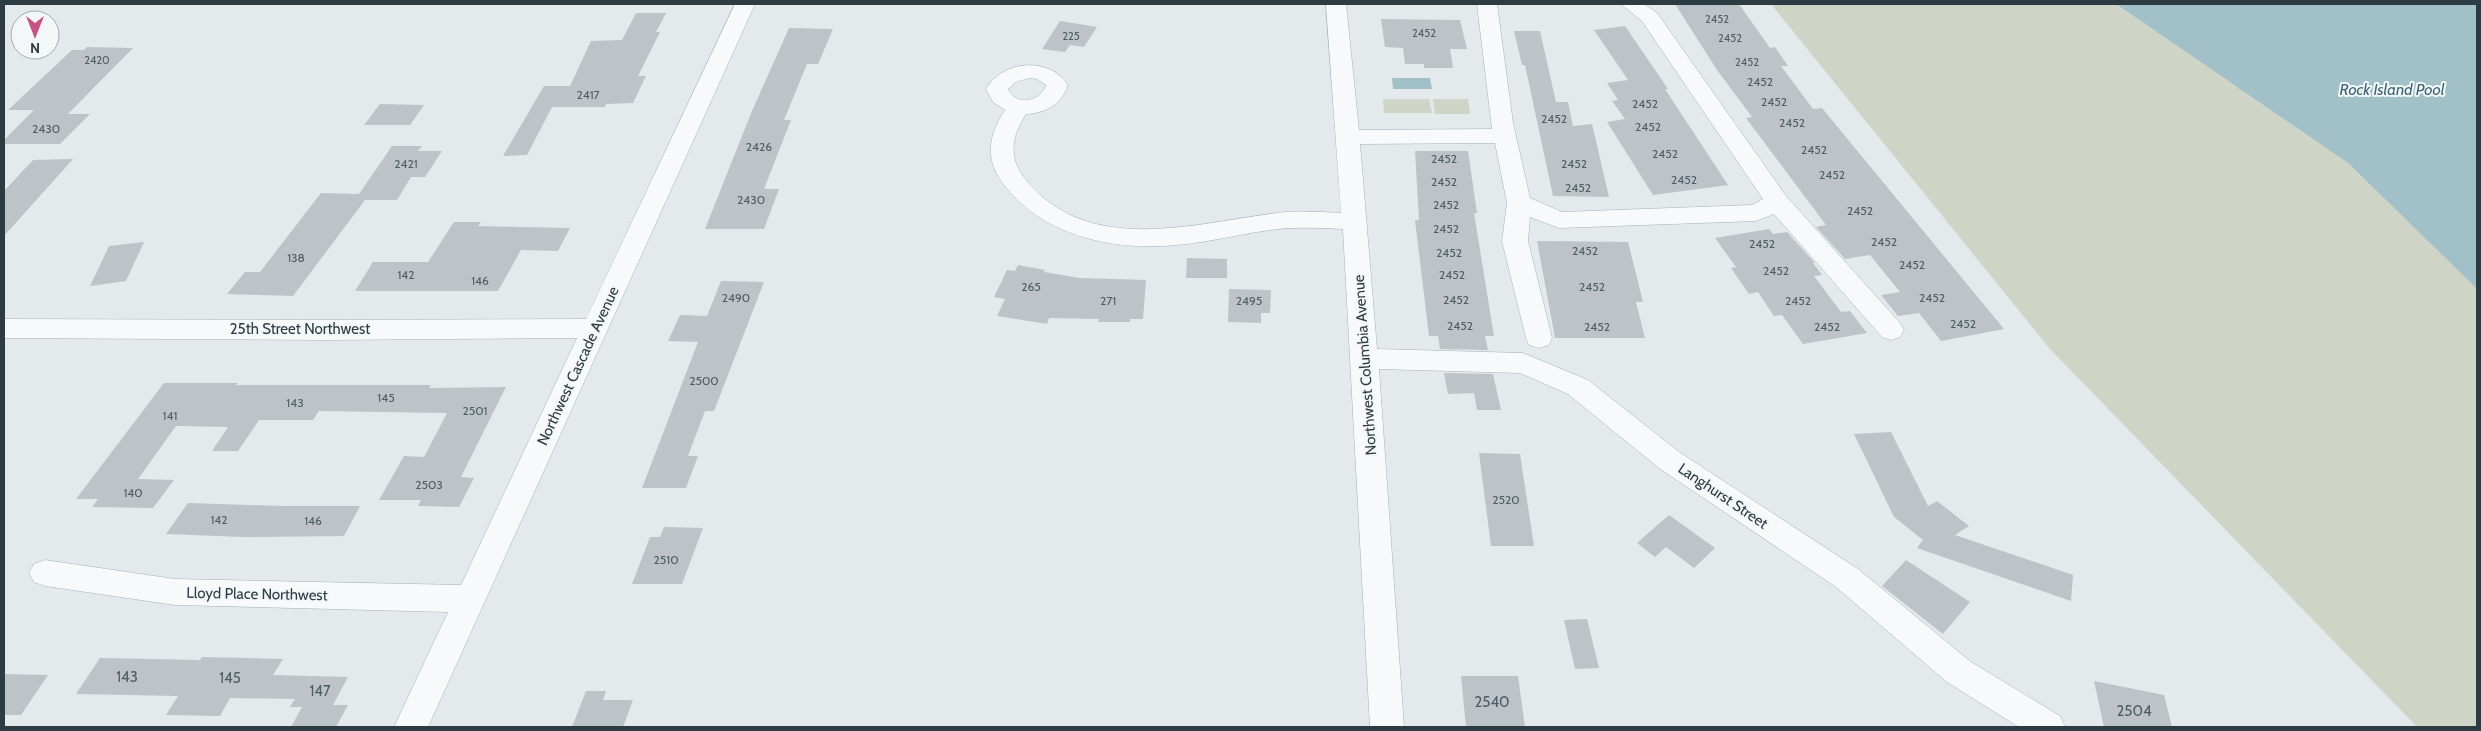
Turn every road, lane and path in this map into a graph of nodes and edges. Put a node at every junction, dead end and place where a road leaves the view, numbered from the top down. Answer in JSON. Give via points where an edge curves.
{"nodes":[{"id":1,"x":745,"y":4,"type":"edge"},
{"id":2,"x":1336,"y":4,"type":"edge"},
{"id":3,"x":1487,"y":4,"type":"edge"},
{"id":4,"x":1631,"y":4,"type":"edge"},
{"id":5,"x":1020,"y":107,"type":"dead end"},
{"id":6,"x":1504,"y":129,"type":"junction"},
{"id":7,"x":1348,"y":130,"type":"junction"},
{"id":8,"x":1777,"y":202,"type":"junction"},
{"id":9,"x":1519,"y":203,"type":"junction"},
{"id":10,"x":1355,"y":221,"type":"junction"},
{"id":11,"x":4,"y":328,"type":"edge"},
{"id":12,"x":596,"y":328,"type":"junction"},
{"id":13,"x":1891,"y":330,"type":"dead end"},
{"id":14,"x":1539,"y":338,"type":"dead end"},
{"id":15,"x":1366,"y":360,"type":"junction"},
{"id":16,"x":45,"y":573,"type":"dead end"},
{"id":17,"x":471,"y":599,"type":"junction"},
{"id":18,"x":411,"y":727,"type":"edge"},
{"id":19,"x":1387,"y":727,"type":"edge"},
{"id":20,"x":2048,"y":727,"type":"edge"}],
"edges":[{"from":1,"to":12,"type":"street","name":"Northwest Cascade Avenue"},
{"from":2,"to":7,"type":"street","name":"Northwest Columbia Avenue"},
{"from":3,"to":6,"type":"street"},
{"from":4,"to":8,"type":"street","via":[[1650,17]]},
{"from":5,"to":10,"type":"street","via":[[1000,140],[1003,165],[1020,192],[1046,213],[1077,227],[1121,238],[1176,238],[1281,221]]},
{"from":6,"to":7,"type":"street"},
{"from":6,"to":9,"type":"street"},
{"from":7,"to":10,"type":"street","name":"Northwest Columbia Avenue"},
{"from":8,"to":9,"type":"street","via":[[1756,213],[1559,220]]},
{"from":8,"to":13,"type":"street"},
{"from":9,"to":14,"type":"street","via":[[1515,241]]},
{"from":10,"to":15,"type":"street","name":"Northwest Columbia Avenue"},
{"from":11,"to":12,"type":"street","name":"25th Street Northwest"},
{"from":12,"to":17,"type":"street","name":"Northwest Cascade Avenue"},
{"from":15,"to":19,"type":"street","name":"Northwest Columbia Avenue"},
{"from":15,"to":20,"type":"street","name":"Langhurst Street","via":[[1524,363],[1578,387],[1669,460],[1847,578],[1959,672]]},
{"from":16,"to":17,"type":"street","name":"Lloyd Place Northwest","via":[[175,592]]},
{"from":17,"to":18,"type":"street","name":"Northwest Cascade Avenue"}]}
